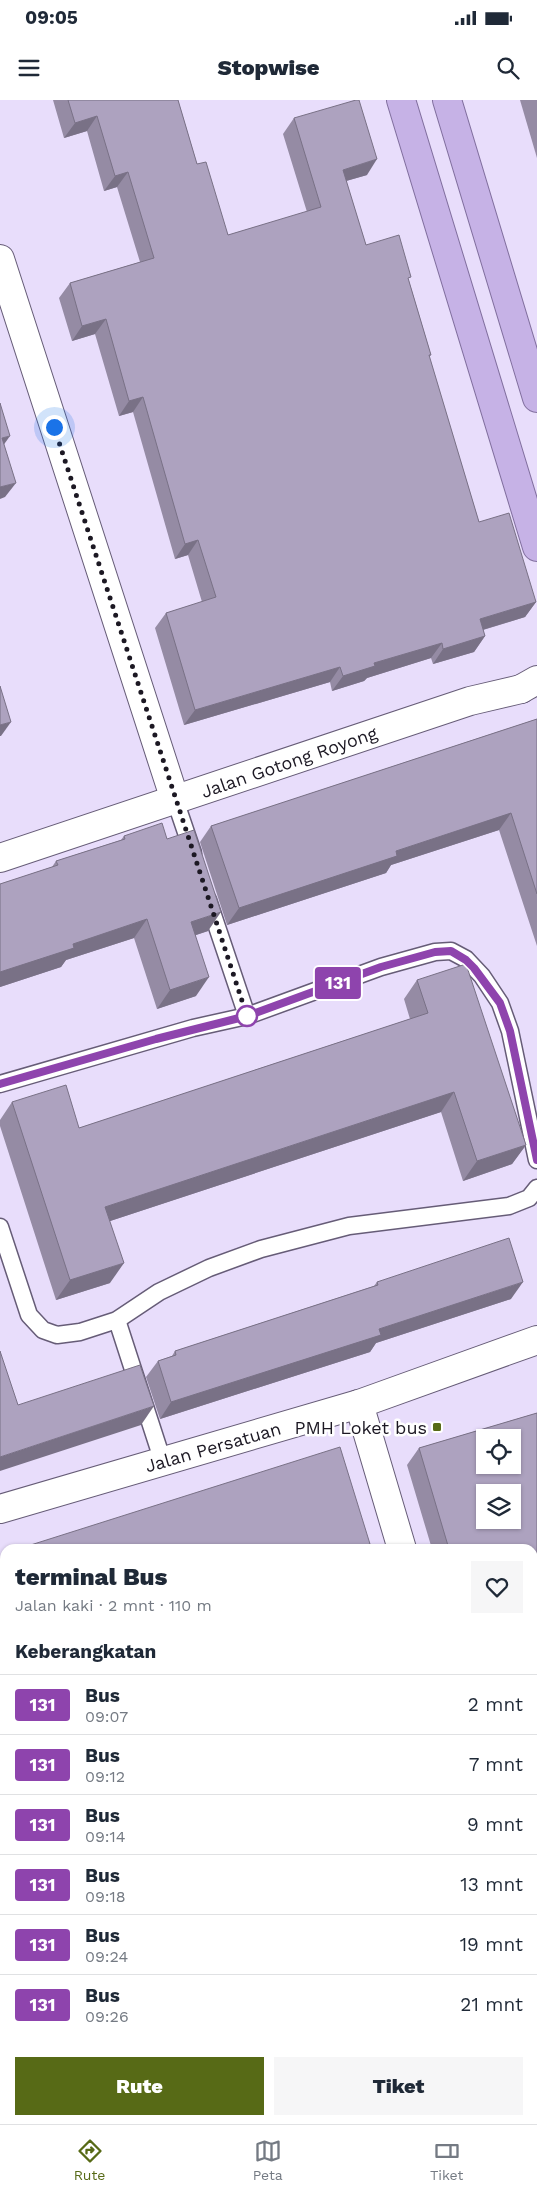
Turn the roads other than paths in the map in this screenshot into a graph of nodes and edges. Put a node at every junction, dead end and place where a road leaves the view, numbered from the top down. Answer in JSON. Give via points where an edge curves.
{"nodes":[{"id":1,"x":401,"y":100,"type":"edge"},
{"id":2,"x":447,"y":100,"type":"edge"},
{"id":3,"x":0,"y":259,"type":"edge"},
{"id":4,"x":537,"y":398,"type":"edge"},
{"id":5,"x":537,"y":547,"type":"edge"},
{"id":6,"x":532,"y":687,"type":"edge"},
{"id":7,"x":176,"y":800,"type":"junction"},
{"id":8,"x":0,"y":858,"type":"edge"},
{"id":9,"x":197,"y":866,"type":"edge"},
{"id":10,"x":204,"y":885,"type":"edge"},
{"id":11,"x":247,"y":1016,"type":"junction"},
{"id":12,"x":0,"y":1084,"type":"edge"},
{"id":13,"x":537,"y":1160,"type":"edge"},
{"id":14,"x":537,"y":1188,"type":"edge"},
{"id":15,"x":0,"y":1227,"type":"edge"},
{"id":16,"x":117,"y":1320,"type":"junction"},
{"id":17,"x":537,"y":1340,"type":"edge"},
{"id":18,"x":359,"y":1404,"type":"junction"},
{"id":19,"x":163,"y":1462,"type":"junction"},
{"id":20,"x":0,"y":1509,"type":"edge"},
{"id":21,"x":401,"y":1544,"type":"edge"}],
"edges":[{"from":1,"to":5,"type":"highway"},
{"from":2,"to":4,"type":"highway"},
{"from":3,"to":7,"type":"street"},
{"from":6,"to":7,"type":"street","name":"Jalan Gotong Royong","via":[[470,701]]},
{"from":7,"to":8,"type":"street","name":"Jalan Gotong Royong"},
{"from":7,"to":9,"type":"lane"},
{"from":10,"to":11,"type":"lane"},
{"from":11,"to":12,"type":"lane"},
{"from":11,"to":13,"type":"lane","via":[[381,967],[435,952],[451,951],[466,960],[500,1003],[510,1031]]},
{"from":14,"to":16,"type":"lane","via":[[528,1198],[509,1206],[349,1226],[261,1249],[209,1268],[159,1292]]},
{"from":15,"to":16,"type":"lane","via":[[26,1308],[43,1330],[57,1335],[80,1332]]},
{"from":16,"to":19,"type":"lane"},
{"from":17,"to":18,"type":"street","name":"Jalan Persatuan"},
{"from":18,"to":19,"type":"street","name":"Jalan Persatuan"},
{"from":18,"to":21,"type":"street"},
{"from":19,"to":20,"type":"street","name":"Jalan Persatuan"}]}
